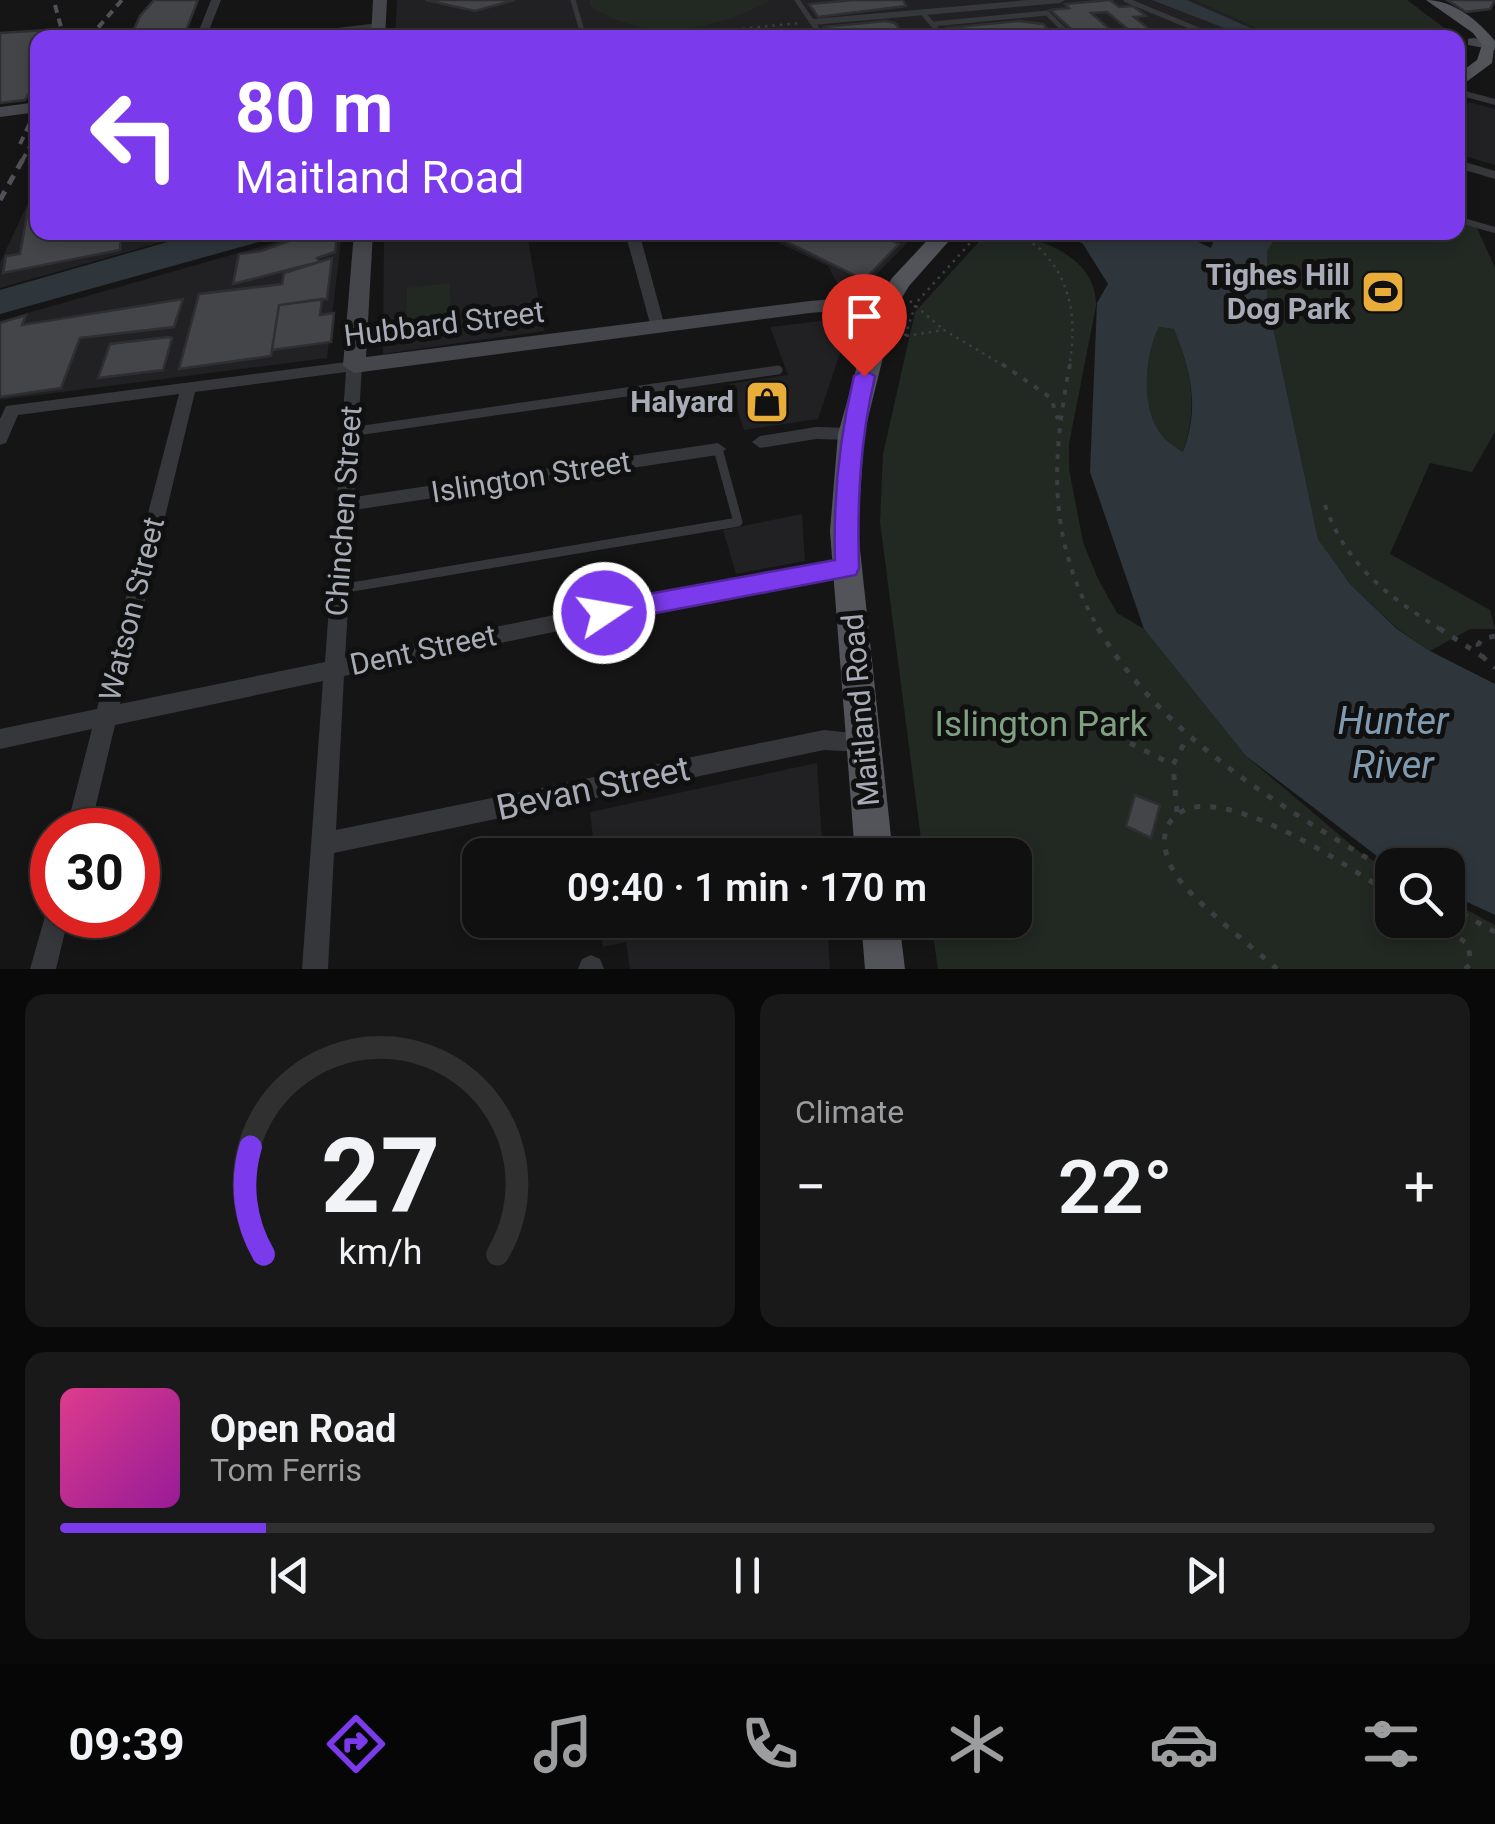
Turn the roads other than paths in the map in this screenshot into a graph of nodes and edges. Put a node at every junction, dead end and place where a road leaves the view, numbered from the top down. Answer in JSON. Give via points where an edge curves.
{"nodes":[{"id":1,"x":216,"y":0,"type":"edge"},
{"id":2,"x":380,"y":0,"type":"edge"},
{"id":3,"x":573,"y":0,"type":"edge"},
{"id":4,"x":797,"y":0,"type":"edge"},
{"id":5,"x":1060,"y":0,"type":"edge"},
{"id":6,"x":1126,"y":0,"type":"edge"},
{"id":7,"x":1421,"y":0,"type":"edge"},
{"id":8,"x":1433,"y":0,"type":"edge"},
{"id":9,"x":922,"y":12,"type":"junction"},
{"id":10,"x":814,"y":22,"type":"junction"},
{"id":11,"x":932,"y":24,"type":"junction"},
{"id":12,"x":204,"y":30,"type":"edge"},
{"id":13,"x":378,"y":30,"type":"edge"},
{"id":14,"x":582,"y":30,"type":"edge"},
{"id":15,"x":818,"y":30,"type":"edge"},
{"id":16,"x":937,"y":30,"type":"edge"},
{"id":17,"x":1064,"y":30,"type":"edge"},
{"id":18,"x":1199,"y":30,"type":"edge"},
{"id":19,"x":1486,"y":44,"type":"edge"},
{"id":20,"x":1465,"y":75,"type":"edge"},
{"id":21,"x":1465,"y":94,"type":"edge"},
{"id":22,"x":1495,"y":102,"type":"edge"},
{"id":23,"x":30,"y":109,"type":"edge"},
{"id":24,"x":0,"y":112,"type":"edge"},
{"id":25,"x":1465,"y":166,"type":"edge"},
{"id":26,"x":1495,"y":175,"type":"edge"},
{"id":27,"x":1465,"y":222,"type":"edge"},
{"id":28,"x":1495,"y":230,"type":"edge"},
{"id":29,"x":363,"y":240,"type":"edge"},
{"id":30,"x":634,"y":240,"type":"edge"},
{"id":31,"x":940,"y":240,"type":"edge"},
{"id":32,"x":884,"y":309,"type":"junction"},
{"id":33,"x":658,"y":327,"type":"junction"},
{"id":34,"x":354,"y":366,"type":"junction"},
{"id":35,"x":778,"y":370,"type":"dead end"},
{"id":36,"x":188,"y":388,"type":"junction"},
{"id":37,"x":350,"y":432,"type":"junction"},
{"id":38,"x":851,"y":434,"type":"junction"},
{"id":39,"x":0,"y":439,"type":"edge"},
{"id":40,"x":760,"y":442,"type":"dead end"},
{"id":41,"x":718,"y":449,"type":"joint"},
{"id":42,"x":344,"y":506,"type":"junction"},
{"id":43,"x":847,"y":568,"type":"junction"},
{"id":44,"x":340,"y":590,"type":"junction"},
{"id":45,"x":332,"y":669,"type":"junction"},
{"id":46,"x":105,"y":719,"type":"junction"},
{"id":47,"x":0,"y":739,"type":"edge"},
{"id":48,"x":864,"y":742,"type":"junction"},
{"id":49,"x":83,"y":808,"type":"edge"},
{"id":50,"x":872,"y":838,"type":"edge"},
{"id":51,"x":323,"y":844,"type":"junction"},
{"id":52,"x":51,"y":938,"type":"edge"},
{"id":53,"x":882,"y":938,"type":"edge"},
{"id":54,"x":43,"y":969,"type":"edge"},
{"id":55,"x":315,"y":969,"type":"edge"},
{"id":56,"x":885,"y":969,"type":"edge"}],
"edges":[{"from":1,"to":12,"type":"street"},
{"from":2,"to":13,"type":"street"},
{"from":3,"to":14,"type":"lane"},
{"from":4,"to":10,"type":"lane"},
{"from":5,"to":9,"type":"street"},
{"from":6,"to":18,"type":"lane"},
{"from":7,"to":19,"type":"main road"},
{"from":8,"to":19,"type":"main road","via":[[1478,30]]},
{"from":9,"to":10,"type":"street"},
{"from":9,"to":11,"type":"lane"},
{"from":10,"to":15,"type":"lane"},
{"from":11,"to":16,"type":"lane"},
{"from":11,"to":17,"type":"lane","via":[[1047,13]]},
{"from":19,"to":20,"type":"main road","via":[[1484,63]]},
{"from":21,"to":22,"type":"street"},
{"from":23,"to":24,"type":"street"},
{"from":25,"to":26,"type":"street"},
{"from":27,"to":28,"type":"lane"},
{"from":29,"to":34,"type":"street","name":"Chinchen Street"},
{"from":30,"to":33,"type":"street"},
{"from":31,"to":32,"type":"main road","name":"Maitland Road"},
{"from":32,"to":33,"type":"street","name":"Hubbard Street","via":[[839,304]]},
{"from":32,"to":38,"type":"main road","name":"Maitland Road"},
{"from":33,"to":34,"type":"street","name":"Hubbard Street"},
{"from":34,"to":36,"type":"street","name":"Hubbard Street"},
{"from":34,"to":37,"type":"street","name":"Chinchen Street"},
{"from":35,"to":37,"type":"lane"},
{"from":36,"to":39,"type":"street","name":"Hubbard Street","via":[[12,410]]},
{"from":36,"to":46,"type":"street","name":"Watson Street"},
{"from":37,"to":42,"type":"street","name":"Chinchen Street"},
{"from":38,"to":40,"type":"street"},
{"from":38,"to":43,"type":"main road","name":"Maitland Road"},
{"from":41,"to":42,"type":"street","name":"Islington Street"},
{"from":41,"to":44,"type":"lane","via":[[738,522]]},
{"from":42,"to":44,"type":"street","name":"Chinchen Street"},
{"from":43,"to":45,"type":"street","name":"Dent Street"},
{"from":43,"to":48,"type":"main road","name":"Maitland Road"},
{"from":44,"to":45,"type":"street","name":"Chinchen Street"},
{"from":45,"to":46,"type":"street","name":"Dent Street"},
{"from":45,"to":51,"type":"street","name":"Chinchen Street"},
{"from":46,"to":47,"type":"street","name":"Dent Street"},
{"from":46,"to":49,"type":"street","name":"Watson Street"},
{"from":48,"to":50,"type":"main road","name":"Maitland Road"},
{"from":48,"to":51,"type":"street","name":"Bevan Street","via":[[824,740]]},
{"from":51,"to":55,"type":"street","name":"Chinchen Street"},
{"from":52,"to":54,"type":"street"},
{"from":53,"to":56,"type":"main road"}]}
